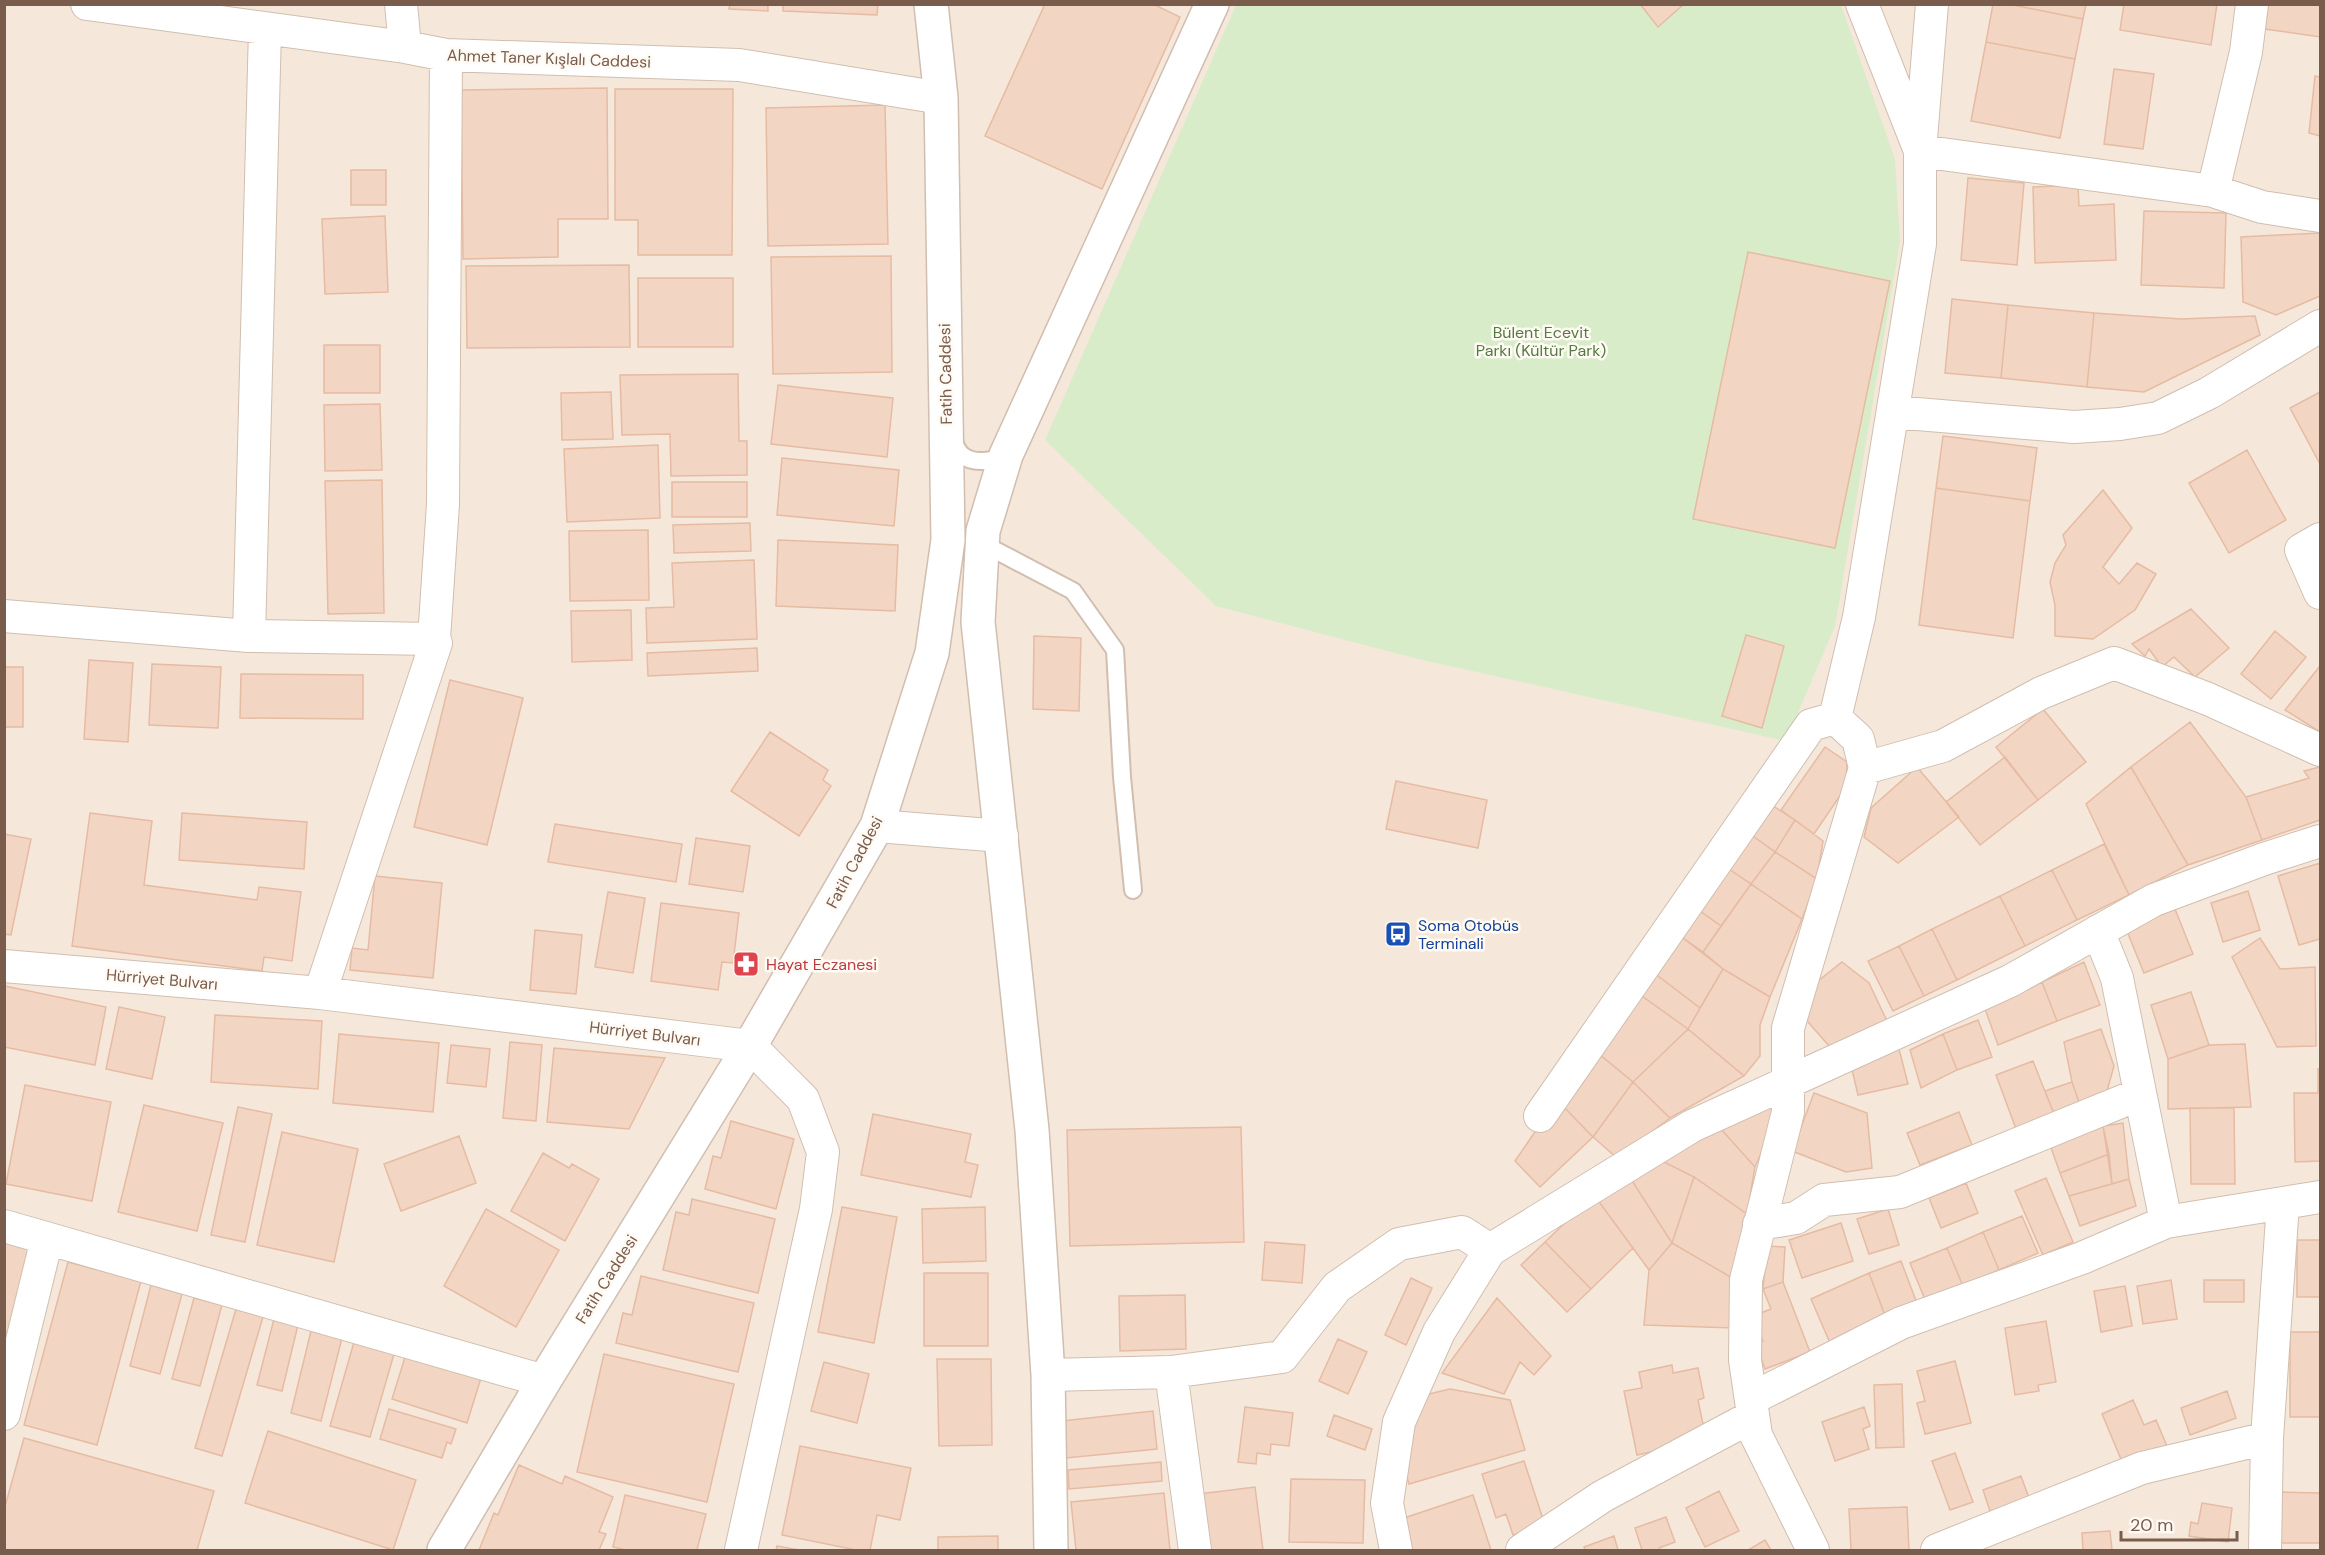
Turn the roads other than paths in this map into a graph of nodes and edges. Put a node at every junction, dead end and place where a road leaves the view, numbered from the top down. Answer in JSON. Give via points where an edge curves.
{"nodes":[{"id":1,"x":87,"y":4,"type":"edge"},
{"id":2,"x":401,"y":4,"type":"edge"},
{"id":3,"x":931,"y":4,"type":"edge"},
{"id":4,"x":1212,"y":4,"type":"edge"},
{"id":5,"x":1862,"y":4,"type":"edge"},
{"id":6,"x":1932,"y":4,"type":"edge"},
{"id":7,"x":2252,"y":4,"type":"edge"},
{"id":8,"x":265,"y":29,"type":"junction"},
{"id":9,"x":405,"y":46,"type":"junction"},
{"id":10,"x":446,"y":55,"type":"junction"},
{"id":11,"x":940,"y":98,"type":"junction"},
{"id":12,"x":1920,"y":151,"type":"junction"},
{"id":13,"x":2213,"y":190,"type":"junction"},
{"id":14,"x":2320,"y":216,"type":"edge"},
{"id":15,"x":2320,"y":326,"type":"edge"},
{"id":16,"x":1893,"y":412,"type":"junction"},
{"id":17,"x":946,"y":428,"type":"junction"},
{"id":18,"x":1006,"y":455,"type":"junction"},
{"id":19,"x":2320,"y":539,"type":"edge"},
{"id":20,"x":981,"y":549,"type":"junction"},
{"id":21,"x":2320,"y":593,"type":"edge"},
{"id":22,"x":4,"y":616,"type":"edge"},
{"id":23,"x":249,"y":636,"type":"junction"},
{"id":24,"x":434,"y":639,"type":"junction"},
{"id":25,"x":1836,"y":718,"type":"junction"},
{"id":26,"x":2320,"y":750,"type":"edge"},
{"id":27,"x":1866,"y":768,"type":"junction"},
{"id":28,"x":877,"y":825,"type":"junction"},
{"id":29,"x":1002,"y":836,"type":"junction"},
{"id":30,"x":2320,"y":841,"type":"edge"},
{"id":31,"x":1133,"y":890,"type":"dead end"},
{"id":32,"x":2098,"y":931,"type":"junction"},
{"id":33,"x":4,"y":966,"type":"edge"},
{"id":34,"x":320,"y":993,"type":"junction"},
{"id":35,"x":750,"y":1046,"type":"junction"},
{"id":36,"x":1788,"y":1084,"type":"junction"},
{"id":37,"x":2140,"y":1094,"type":"junction"},
{"id":38,"x":1539,"y":1116,"type":"dead end"},
{"id":39,"x":2320,"y":1197,"type":"edge"},
{"id":40,"x":2283,"y":1203,"type":"junction"},
{"id":41,"x":2166,"y":1222,"type":"junction"},
{"id":42,"x":1759,"y":1224,"type":"junction"},
{"id":43,"x":4,"y":1226,"type":"edge"},
{"id":44,"x":47,"y":1239,"type":"junction"},
{"id":45,"x":1490,"y":1250,"type":"junction"},
{"id":46,"x":1172,"y":1372,"type":"junction"},
{"id":47,"x":1048,"y":1375,"type":"junction"},
{"id":48,"x":544,"y":1381,"type":"junction"},
{"id":49,"x":1752,"y":1408,"type":"junction"},
{"id":50,"x":4,"y":1414,"type":"edge"},
{"id":51,"x":2267,"y":1438,"type":"junction"},
{"id":52,"x":444,"y":1551,"type":"edge"},
{"id":53,"x":741,"y":1551,"type":"edge"},
{"id":54,"x":1051,"y":1551,"type":"edge"},
{"id":55,"x":1195,"y":1551,"type":"edge"},
{"id":56,"x":1396,"y":1551,"type":"edge"},
{"id":57,"x":1522,"y":1551,"type":"edge"},
{"id":58,"x":1813,"y":1551,"type":"edge"},
{"id":59,"x":1937,"y":1551,"type":"edge"},
{"id":60,"x":2265,"y":1551,"type":"edge"}],
"edges":[{"from":1,"to":8,"type":"street","name":"Ahmet Taner Kışlalı Caddesi"},
{"from":2,"to":9,"type":"street"},
{"from":3,"to":11,"type":"street","name":"Fatih Caddesi"},
{"from":4,"to":18,"type":"street"},
{"from":5,"to":12,"type":"street"},
{"from":6,"to":12,"type":"street"},
{"from":7,"to":13,"type":"street","via":[[2246,51]]},
{"from":8,"to":9,"type":"street","name":"Ahmet Taner Kışlalı Caddesi"},
{"from":8,"to":23,"type":"street"},
{"from":9,"to":10,"type":"street","name":"Ahmet Taner Kışlalı Caddesi"},
{"from":10,"to":11,"type":"street","name":"Ahmet Taner Kışlalı Caddesi","via":[[739,65]]},
{"from":10,"to":24,"type":"street","via":[[443,504]]},
{"from":11,"to":17,"type":"street","name":"Fatih Caddesi"},
{"from":12,"to":13,"type":"street"},
{"from":12,"to":16,"type":"street","via":[[1920,244]]},
{"from":13,"to":14,"type":"street","via":[[2262,207]]},
{"from":15,"to":16,"type":"street","via":[[2209,393],[2158,418],[2074,427]]},
{"from":16,"to":25,"type":"street","via":[[1859,618]]},
{"from":17,"to":18,"type":"lane","via":[[962,455],[992,462]]},
{"from":17,"to":28,"type":"street","name":"Fatih Caddesi","via":[[948,540],[932,653]]},
{"from":18,"to":20,"type":"street"},
{"from":19,"to":21,"type":"street","via":[[2301,550]]},
{"from":20,"to":29,"type":"street","via":[[978,622]]},
{"from":20,"to":31,"type":"lane","via":[[993,549],[1072,591],[1115,650]]},
{"from":22,"to":23,"type":"street"},
{"from":23,"to":24,"type":"street"},
{"from":24,"to":34,"type":"street","via":[[436,643]]},
{"from":25,"to":27,"type":"street","via":[[1858,739]]},
{"from":25,"to":38,"type":"street","via":[[1811,725]]},
{"from":26,"to":27,"type":"street","via":[[2208,699],[2114,663],[2041,693],[1943,746]]},
{"from":27,"to":36,"type":"street","via":[[1788,1028]]},
{"from":28,"to":29,"type":"street"},
{"from":28,"to":35,"type":"street","name":"Fatih Caddesi"},
{"from":29,"to":47,"type":"street","via":[[1032,1130]]},
{"from":30,"to":32,"type":"street","via":[[2154,900]]},
{"from":32,"to":36,"type":"street","via":[[2010,981]]},
{"from":32,"to":37,"type":"street","via":[[2117,978]]},
{"from":33,"to":34,"type":"street","name":"Hürriyet Bulvarı"},
{"from":34,"to":35,"type":"street","name":"Hürriyet Bulvarı"},
{"from":35,"to":48,"type":"street","name":"Fatih Caddesi"},
{"from":35,"to":53,"type":"street","via":[[803,1099],[822,1152],[816,1209]]},
{"from":36,"to":42,"type":"street","via":[[1788,1113]]},
{"from":36,"to":45,"type":"street","via":[[1692,1126]]},
{"from":37,"to":41,"type":"street"},
{"from":37,"to":42,"type":"street","via":[[1900,1192],[1824,1200],[1796,1218]]},
{"from":39,"to":40,"type":"street"},
{"from":40,"to":41,"type":"street"},
{"from":40,"to":51,"type":"street"},
{"from":41,"to":49,"type":"street","via":[[2082,1258],[1900,1323]]},
{"from":42,"to":49,"type":"street","via":[[1746,1280],[1745,1360]]},
{"from":43,"to":44,"type":"street"},
{"from":44,"to":48,"type":"street"},
{"from":44,"to":50,"type":"street"},
{"from":45,"to":46,"type":"street","via":[[1462,1232],[1399,1244],[1337,1287],[1282,1357]]},
{"from":45,"to":56,"type":"street","via":[[1439,1332],[1399,1422],[1387,1503]]},
{"from":46,"to":47,"type":"street"},
{"from":46,"to":55,"type":"street"},
{"from":47,"to":54,"type":"street"},
{"from":48,"to":52,"type":"street","name":"Fatih Caddesi"},
{"from":49,"to":57,"type":"street","via":[[1603,1496]]},
{"from":49,"to":58,"type":"street","via":[[1756,1435]]},
{"from":51,"to":59,"type":"street","via":[[2142,1468]]},
{"from":51,"to":60,"type":"street"}]}
